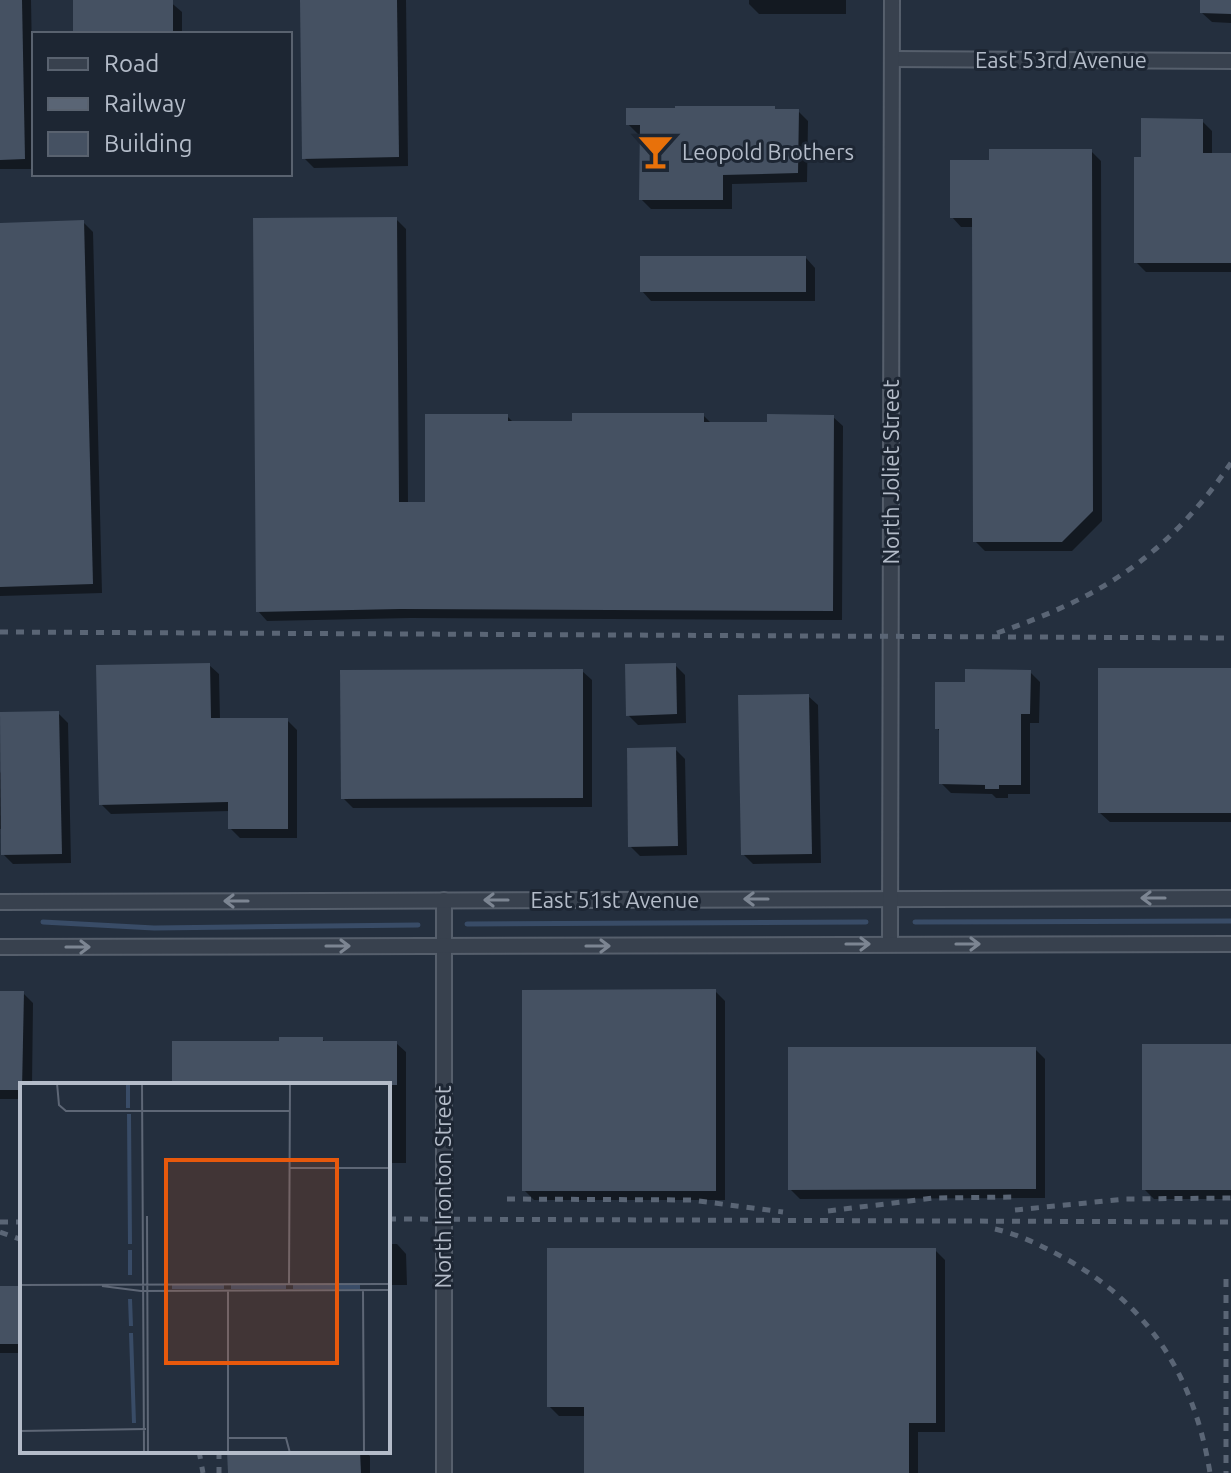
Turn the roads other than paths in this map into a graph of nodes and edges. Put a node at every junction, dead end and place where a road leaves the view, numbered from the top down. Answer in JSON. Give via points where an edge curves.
{"nodes":[{"id":1,"x":892,"y":0,"type":"edge"},
{"id":2,"x":892,"y":59,"type":"junction"},
{"id":3,"x":1231,"y":61,"type":"edge"},
{"id":4,"x":1231,"y":898,"type":"edge"},
{"id":5,"x":890,"y":899,"type":"junction"},
{"id":6,"x":444,"y":900,"type":"junction"},
{"id":7,"x":0,"y":902,"type":"edge"},
{"id":8,"x":890,"y":944,"type":"junction"},
{"id":9,"x":1231,"y":944,"type":"edge"},
{"id":10,"x":444,"y":946,"type":"junction"},
{"id":11,"x":0,"y":947,"type":"edge"},
{"id":12,"x":444,"y":1473,"type":"edge"}],
"edges":[{"from":1,"to":2,"type":"street","name":"North Joliet Street"},
{"from":2,"to":3,"type":"street","name":"East 53rd Avenue"},
{"from":2,"to":5,"type":"street","name":"North Joliet Street"},
{"from":4,"to":5,"type":"street","name":"East 51st Avenue","one_way":true},
{"from":5,"to":6,"type":"street","name":"East 51st Avenue","one_way":true},
{"from":5,"to":8,"type":"street","name":"North Joliet Street"},
{"from":6,"to":7,"type":"street","name":"East 51st Avenue","one_way":true},
{"from":6,"to":10,"type":"street","name":"North Ironton Street"},
{"from":8,"to":9,"type":"street","name":"East 51st Avenue","one_way":true},
{"from":10,"to":8,"type":"street","name":"East 51st Avenue","one_way":true},
{"from":11,"to":10,"type":"street","name":"East 51st Avenue","one_way":true},
{"from":10,"to":12,"type":"street","name":"North Ironton Street"}]}
